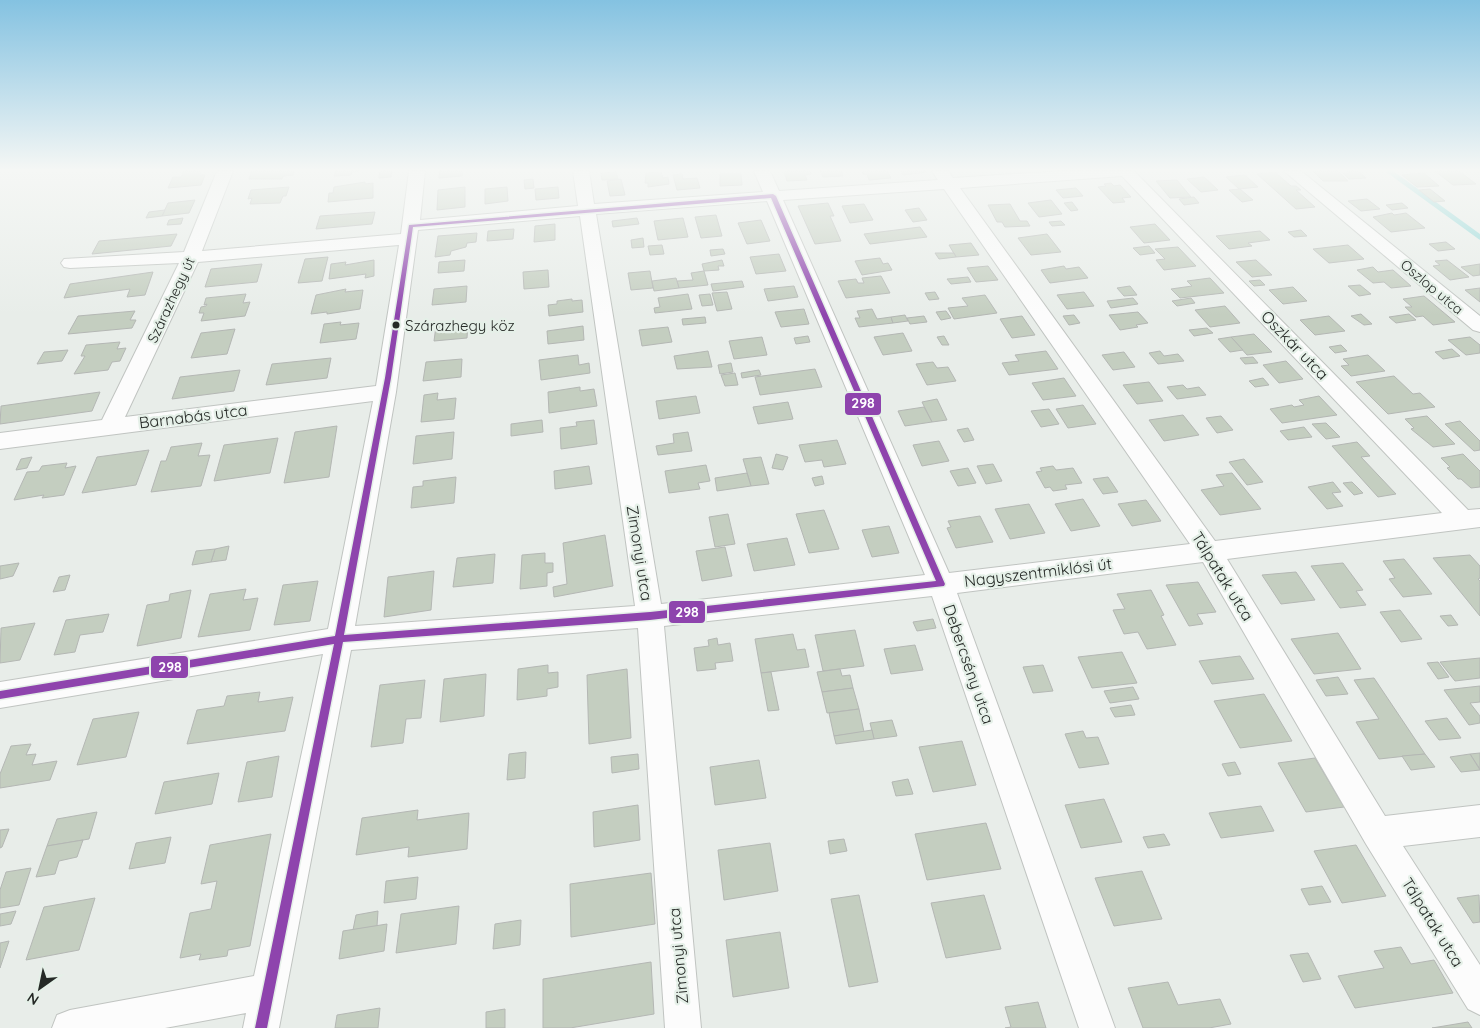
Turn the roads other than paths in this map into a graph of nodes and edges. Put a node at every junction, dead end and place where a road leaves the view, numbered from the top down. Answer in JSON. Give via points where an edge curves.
{"nodes":[{"id":1,"x":206,"y":219,"type":"edge"},
{"id":2,"x":411,"y":219,"type":"edge"},
{"id":3,"x":520,"y":219,"type":"edge"},
{"id":4,"x":588,"y":219,"type":"edge"},
{"id":5,"x":783,"y":219,"type":"edge"},
{"id":6,"x":974,"y":219,"type":"edge"},
{"id":7,"x":1173,"y":219,"type":"edge"},
{"id":8,"x":1350,"y":219,"type":"edge"},
{"id":9,"x":410,"y":232,"type":"junction"},
{"id":10,"x":191,"y":257,"type":"junction"},
{"id":11,"x":70,"y":263,"type":"dead end"},
{"id":12,"x":1480,"y":326,"type":"edge"},
{"id":13,"x":386,"y":392,"type":"junction"},
{"id":14,"x":110,"y":427,"type":"junction"},
{"id":15,"x":0,"y":441,"type":"edge"},
{"id":16,"x":1472,"y":519,"type":"edge"},
{"id":17,"x":1209,"y":551,"type":"junction"},
{"id":18,"x":941,"y":584,"type":"junction"},
{"id":19,"x":650,"y":616,"type":"junction"},
{"id":20,"x":340,"y":639,"type":"junction"},
{"id":21,"x":0,"y":695,"type":"edge"},
{"id":22,"x":1480,"y":821,"type":"edge"},
{"id":23,"x":1377,"y":833,"type":"junction"},
{"id":24,"x":269,"y":990,"type":"junction"},
{"id":25,"x":1480,"y":997,"type":"edge"},
{"id":26,"x":70,"y":1028,"type":"edge"},
{"id":27,"x":261,"y":1028,"type":"edge"},
{"id":28,"x":683,"y":1028,"type":"edge"},
{"id":29,"x":1097,"y":1028,"type":"edge"}],
"edges":[{"from":1,"to":10,"type":"street","name":"Szárazhegy út"},
{"from":2,"to":9,"type":"street"},
{"from":3,"to":9,"type":"street"},
{"from":4,"to":19,"type":"street","name":"Zimonyi utca"},
{"from":5,"to":18,"type":"street","name":"Debercsény utca"},
{"from":6,"to":17,"type":"street","name":"Tálpatak utca"},
{"from":7,"to":16,"type":"street","name":"Oszkár utca"},
{"from":8,"to":12,"type":"street","name":"Oszlop utca"},
{"from":9,"to":10,"type":"street"},
{"from":9,"to":13,"type":"street"},
{"from":10,"to":11,"type":"street"},
{"from":10,"to":14,"type":"street","name":"Szárazhegy út"},
{"from":13,"to":14,"type":"street","name":"Barnabás utca"},
{"from":13,"to":20,"type":"street"},
{"from":14,"to":15,"type":"street","name":"Barnabás utca"},
{"from":16,"to":17,"type":"street","name":"Nagyszentmiklósi út"},
{"from":17,"to":18,"type":"street","name":"Nagyszentmiklósi út"},
{"from":17,"to":23,"type":"street","name":"Tálpatak utca"},
{"from":18,"to":19,"type":"street","name":"Nagyszentmiklósi út"},
{"from":18,"to":29,"type":"street","name":"Debercsény utca"},
{"from":19,"to":20,"type":"street","name":"Nagyszentmiklósi út"},
{"from":19,"to":28,"type":"street","name":"Zimonyi utca"},
{"from":20,"to":21,"type":"street","name":"Nagyszentmiklósi út"},
{"from":20,"to":24,"type":"street"},
{"from":22,"to":23,"type":"street"},
{"from":23,"to":25,"type":"street","name":"Tálpatak utca"},
{"from":24,"to":26,"type":"street"},
{"from":24,"to":27,"type":"street"}]}
